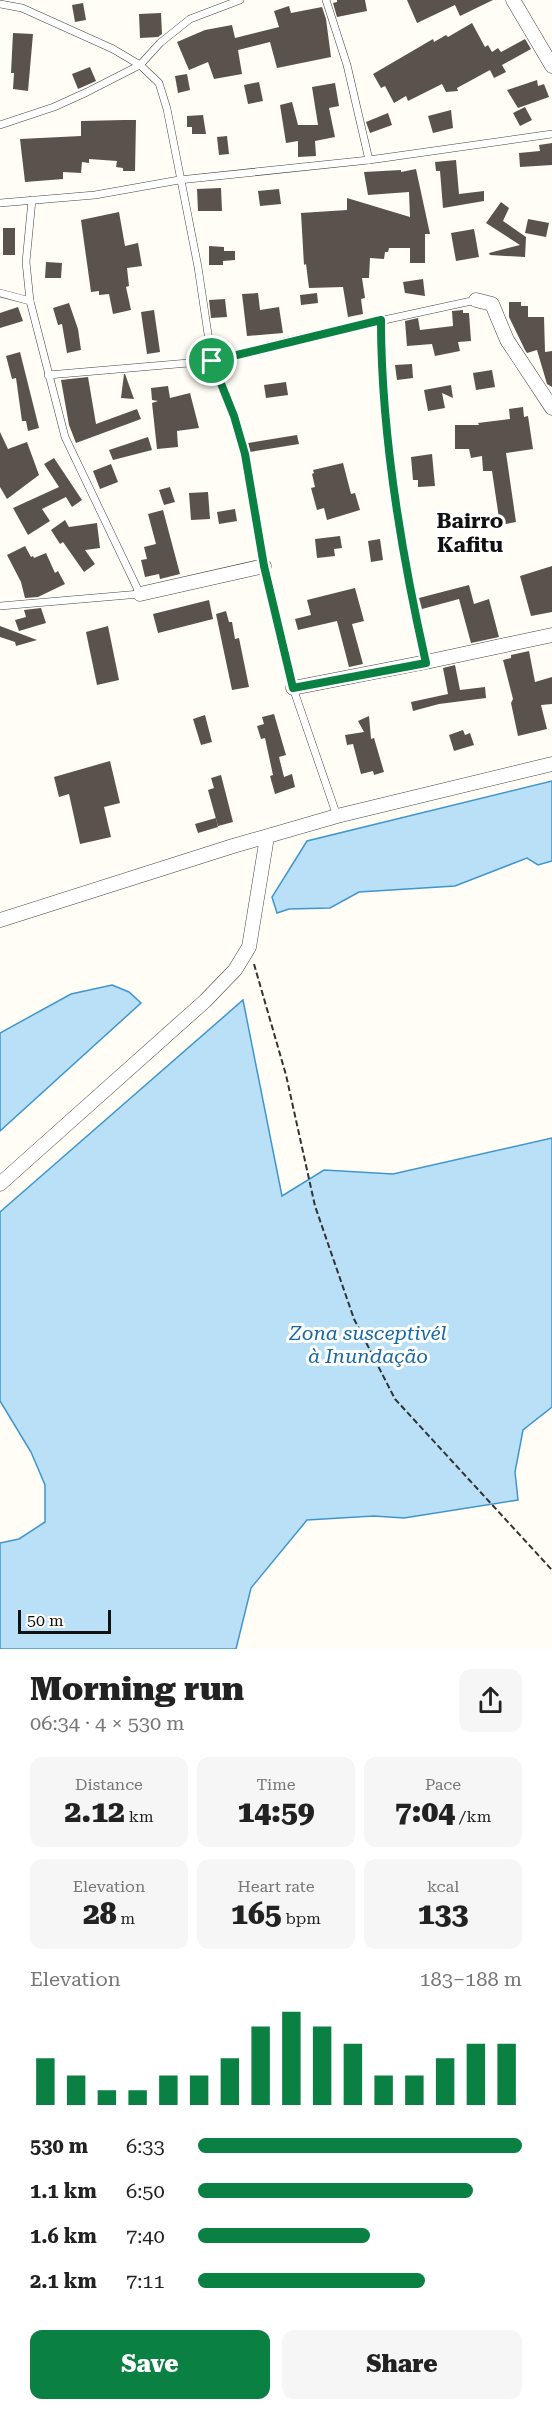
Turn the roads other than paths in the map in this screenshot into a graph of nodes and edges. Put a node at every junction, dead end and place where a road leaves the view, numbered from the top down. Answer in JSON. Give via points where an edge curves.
{"nodes":[{"id":1,"x":240,"y":0,"type":"edge"},
{"id":2,"x":326,"y":0,"type":"edge"},
{"id":3,"x":513,"y":0,"type":"edge"},
{"id":4,"x":0,"y":4,"type":"edge"},
{"id":5,"x":22,"y":4,"type":"edge"},
{"id":6,"x":140,"y":65,"type":"junction"},
{"id":7,"x":552,"y":66,"type":"edge"},
{"id":8,"x":0,"y":125,"type":"edge"},
{"id":9,"x":552,"y":134,"type":"edge"},
{"id":10,"x":369,"y":160,"type":"junction"},
{"id":11,"x":179,"y":180,"type":"junction"},
{"id":12,"x":32,"y":201,"type":"junction"},
{"id":13,"x":0,"y":203,"type":"edge"},
{"id":14,"x":0,"y":293,"type":"edge"},
{"id":15,"x":476,"y":300,"type":"joint"},
{"id":16,"x":30,"y":301,"type":"junction"},
{"id":17,"x":381,"y":320,"type":"junction"},
{"id":18,"x":212,"y":361,"type":"junction"},
{"id":19,"x":48,"y":375,"type":"junction"},
{"id":20,"x":552,"y":408,"type":"edge"},
{"id":21,"x":264,"y":566,"type":"junction"},
{"id":22,"x":140,"y":594,"type":"junction"},
{"id":23,"x":0,"y":606,"type":"edge"},
{"id":24,"x":552,"y":634,"type":"edge"},
{"id":25,"x":426,"y":663,"type":"junction"},
{"id":26,"x":293,"y":688,"type":"junction"},
{"id":27,"x":552,"y":765,"type":"edge"},
{"id":28,"x":337,"y":816,"type":"junction"},
{"id":29,"x":267,"y":837,"type":"junction"},
{"id":30,"x":0,"y":920,"type":"edge"},
{"id":31,"x":0,"y":1184,"type":"edge"}],
"edges":[{"from":1,"to":6,"type":"lane","via":[[190,19]]},
{"from":2,"to":10,"type":"lane","via":[[347,65]]},
{"from":3,"to":7,"type":"street"},
{"from":4,"to":5,"type":"lane"},
{"from":5,"to":6,"type":"lane"},
{"from":6,"to":8,"type":"lane","via":[[54,107]]},
{"from":6,"to":11,"type":"lane","via":[[159,83]]},
{"from":9,"to":10,"type":"lane"},
{"from":10,"to":11,"type":"lane"},
{"from":11,"to":12,"type":"lane"},
{"from":11,"to":18,"type":"lane","via":[[206,311]]},
{"from":12,"to":13,"type":"lane"},
{"from":12,"to":16,"type":"lane","via":[[26,262]]},
{"from":14,"to":16,"type":"lane"},
{"from":15,"to":17,"type":"lane"},
{"from":15,"to":20,"type":"street","via":[[492,304],[507,340]]},
{"from":16,"to":19,"type":"lane"},
{"from":17,"to":18,"type":"lane"},
{"from":17,"to":25,"type":"lane","via":[[381,373],[395,488],[412,604]]},
{"from":18,"to":19,"type":"lane"},
{"from":18,"to":21,"type":"lane","via":[[245,454]]},
{"from":19,"to":22,"type":"lane","via":[[65,437]]},
{"from":21,"to":22,"type":"street"},
{"from":21,"to":26,"type":"lane"},
{"from":22,"to":23,"type":"lane"},
{"from":24,"to":25,"type":"street"},
{"from":25,"to":26,"type":"street"},
{"from":26,"to":28,"type":"lane"},
{"from":27,"to":28,"type":"street"},
{"from":28,"to":29,"type":"street"},
{"from":29,"to":30,"type":"street"},
{"from":29,"to":31,"type":"street","via":[[249,947],[235,970]]}]}
